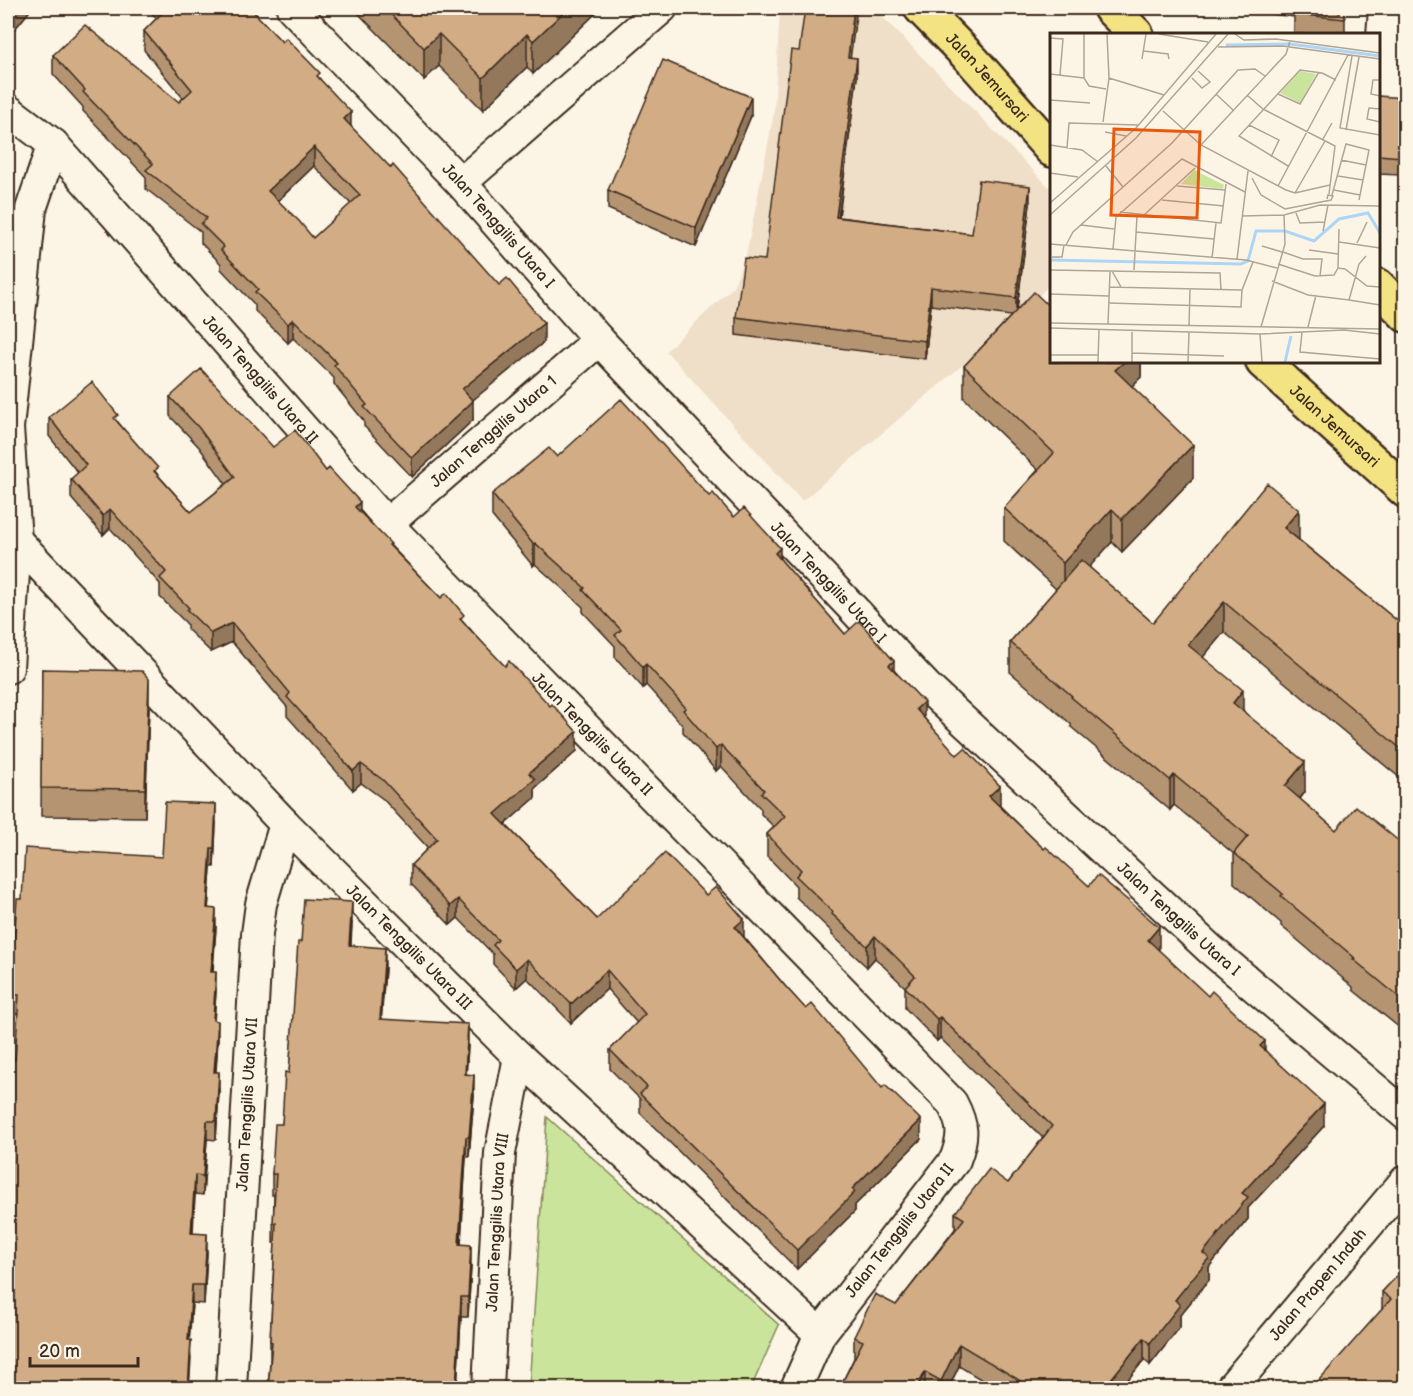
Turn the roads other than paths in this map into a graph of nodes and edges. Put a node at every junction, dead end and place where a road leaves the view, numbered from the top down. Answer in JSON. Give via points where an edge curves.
{"nodes":[{"id":1,"x":292,"y":8,"type":"edge"},
{"id":2,"x":662,"y":8,"type":"edge"},
{"id":3,"x":921,"y":8,"type":"edge"},
{"id":4,"x":1110,"y":8,"type":"edge"},
{"id":5,"x":1352,"y":8,"type":"edge"},
{"id":6,"x":1136,"y":33,"type":"edge"},
{"id":7,"x":1350,"y":33,"type":"edge"},
{"id":8,"x":8,"y":110,"type":"edge"},
{"id":9,"x":53,"y":144,"type":"junction"},
{"id":10,"x":1050,"y":148,"type":"edge"},
{"id":11,"x":461,"y":183,"type":"junction"},
{"id":12,"x":1380,"y":288,"type":"edge"},
{"id":13,"x":1406,"y":315,"type":"edge"},
{"id":14,"x":599,"y":340,"type":"junction"},
{"id":15,"x":1264,"y":363,"type":"edge"},
{"id":16,"x":8,"y":428,"type":"edge"},
{"id":17,"x":1406,"y":491,"type":"edge"},
{"id":18,"x":387,"y":524,"type":"junction"},
{"id":19,"x":16,"y":540,"type":"junction"},
{"id":20,"x":8,"y":668,"type":"edge"},
{"id":21,"x":285,"y":824,"type":"junction"},
{"id":22,"x":519,"y":1057,"type":"junction"},
{"id":23,"x":1406,"y":1115,"type":"edge"},
{"id":24,"x":1406,"y":1180,"type":"edge"},
{"id":25,"x":820,"y":1334,"type":"junction"},
{"id":26,"x":231,"y":1389,"type":"edge"},
{"id":27,"x":488,"y":1389,"type":"edge"},
{"id":28,"x":796,"y":1389,"type":"edge"},
{"id":29,"x":1231,"y":1389,"type":"edge"}],
"edges":[{"from":1,"to":11,"type":"street","name":"Jalan Tenggilis Utara I"},
{"from":2,"to":11,"type":"street"},
{"from":3,"to":10,"type":"main road","name":"Jalan Jemursari"},
{"from":4,"to":6,"type":"main road"},
{"from":5,"to":7,"type":"street"},
{"from":8,"to":9,"type":"street","name":"Jalan Tenggilis Utara II"},
{"from":9,"to":16,"type":"street","via":[[31,209]]},
{"from":9,"to":18,"type":"street","name":"Jalan Tenggilis Utara II"},
{"from":11,"to":14,"type":"street","name":"Jalan Tenggilis Utara I"},
{"from":12,"to":13,"type":"main road"},
{"from":14,"to":18,"type":"street","name":"Jalan Tenggilis Utara 1"},
{"from":14,"to":23,"type":"street","name":"Jalan Tenggilis Utara I","via":[[927,687],[1211,950]]},
{"from":15,"to":17,"type":"main road","name":"Jalan Jemursari"},
{"from":16,"to":19,"type":"street"},
{"from":18,"to":25,"type":"street","name":"Jalan Tenggilis Utara II","via":[[952,1103],[961,1119],[963,1134],[955,1160]]},
{"from":19,"to":20,"type":"street"},
{"from":19,"to":21,"type":"street","name":"Jalan Tenggilis Utara III"},
{"from":21,"to":22,"type":"street","name":"Jalan Tenggilis Utara III"},
{"from":21,"to":26,"type":"street","name":"Jalan Tenggilis Utara VII","via":[[261,904],[257,934]]},
{"from":22,"to":25,"type":"street","name":"Jalan Tenggilis Utara III"},
{"from":22,"to":27,"type":"street","name":"Jalan Tenggilis Utara VIII","via":[[500,1153]]},
{"from":24,"to":29,"type":"street","name":"Jalan Prapen Indah"},
{"from":25,"to":28,"type":"street","name":"Jalan Tenggilis Utara II"}]}
